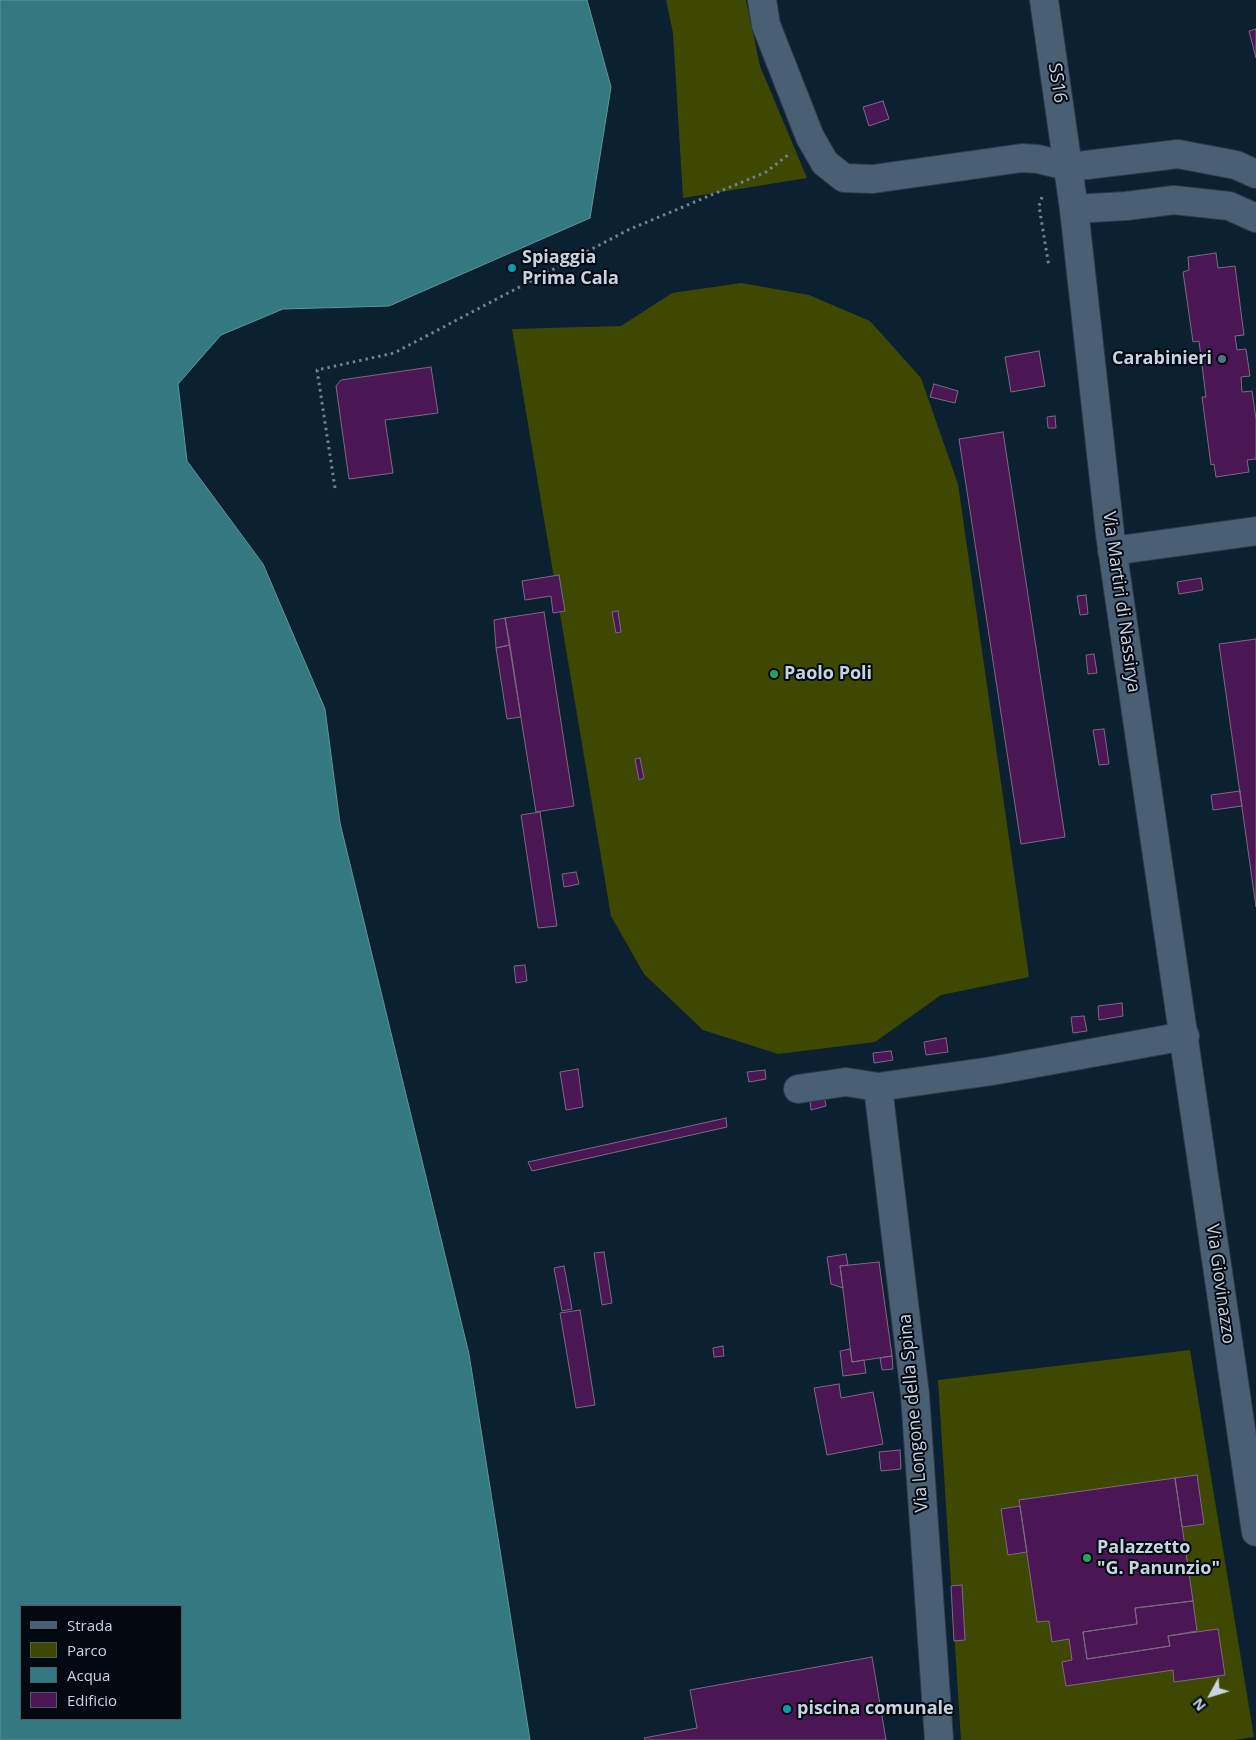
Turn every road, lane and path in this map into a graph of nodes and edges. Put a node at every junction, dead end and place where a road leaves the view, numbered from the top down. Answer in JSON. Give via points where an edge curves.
{"nodes":[{"id":1,"x":762,"y":0,"type":"edge"},
{"id":2,"x":1046,"y":13,"type":"edge"},
{"id":3,"x":810,"y":137,"type":"junction"},
{"id":4,"x":1070,"y":167,"type":"junction"},
{"id":5,"x":1256,"y":174,"type":"edge"},
{"id":6,"x":1074,"y":209,"type":"junction"},
{"id":7,"x":1256,"y":218,"type":"edge"},
{"id":8,"x":335,"y":488,"type":"dead end"},
{"id":9,"x":1256,"y":531,"type":"edge"},
{"id":10,"x":1112,"y":552,"type":"junction"},
{"id":11,"x":1185,"y":1036,"type":"junction"},
{"id":12,"x":878,"y":1087,"type":"junction"},
{"id":13,"x":798,"y":1090,"type":"dead end"},
{"id":14,"x":1256,"y":1532,"type":"edge"},
{"id":15,"x":939,"y":1740,"type":"edge"}],
"edges":[{"from":1,"to":3,"type":"street","via":[[766,25]]},
{"from":2,"to":4,"type":"street","name":"SS16"},
{"from":3,"to":4,"type":"street","via":[[825,164],[844,178],[872,179],[1022,158]]},
{"from":3,"to":8,"type":"path","via":[[766,172],[628,230],[394,353],[317,370]]},
{"from":4,"to":5,"type":"street","via":[[1178,154],[1236,165]]},
{"from":4,"to":6,"type":"street","name":"Via Martiri di Nassirya"},
{"from":6,"to":7,"type":"street","via":[[1174,200],[1229,206]]},
{"from":6,"to":10,"type":"street","name":"Via Martiri di Nassirya"},
{"from":9,"to":10,"type":"street"},
{"from":10,"to":11,"type":"street","name":"Via Martiri di Nassirya"},
{"from":11,"to":12,"type":"street","via":[[992,1071]]},
{"from":11,"to":14,"type":"street","name":"Via Giovinazzo"},
{"from":12,"to":13,"type":"street","via":[[846,1082]]},
{"from":12,"to":15,"type":"street","name":"Via Longone della Spina","via":[[914,1395]]}]}
